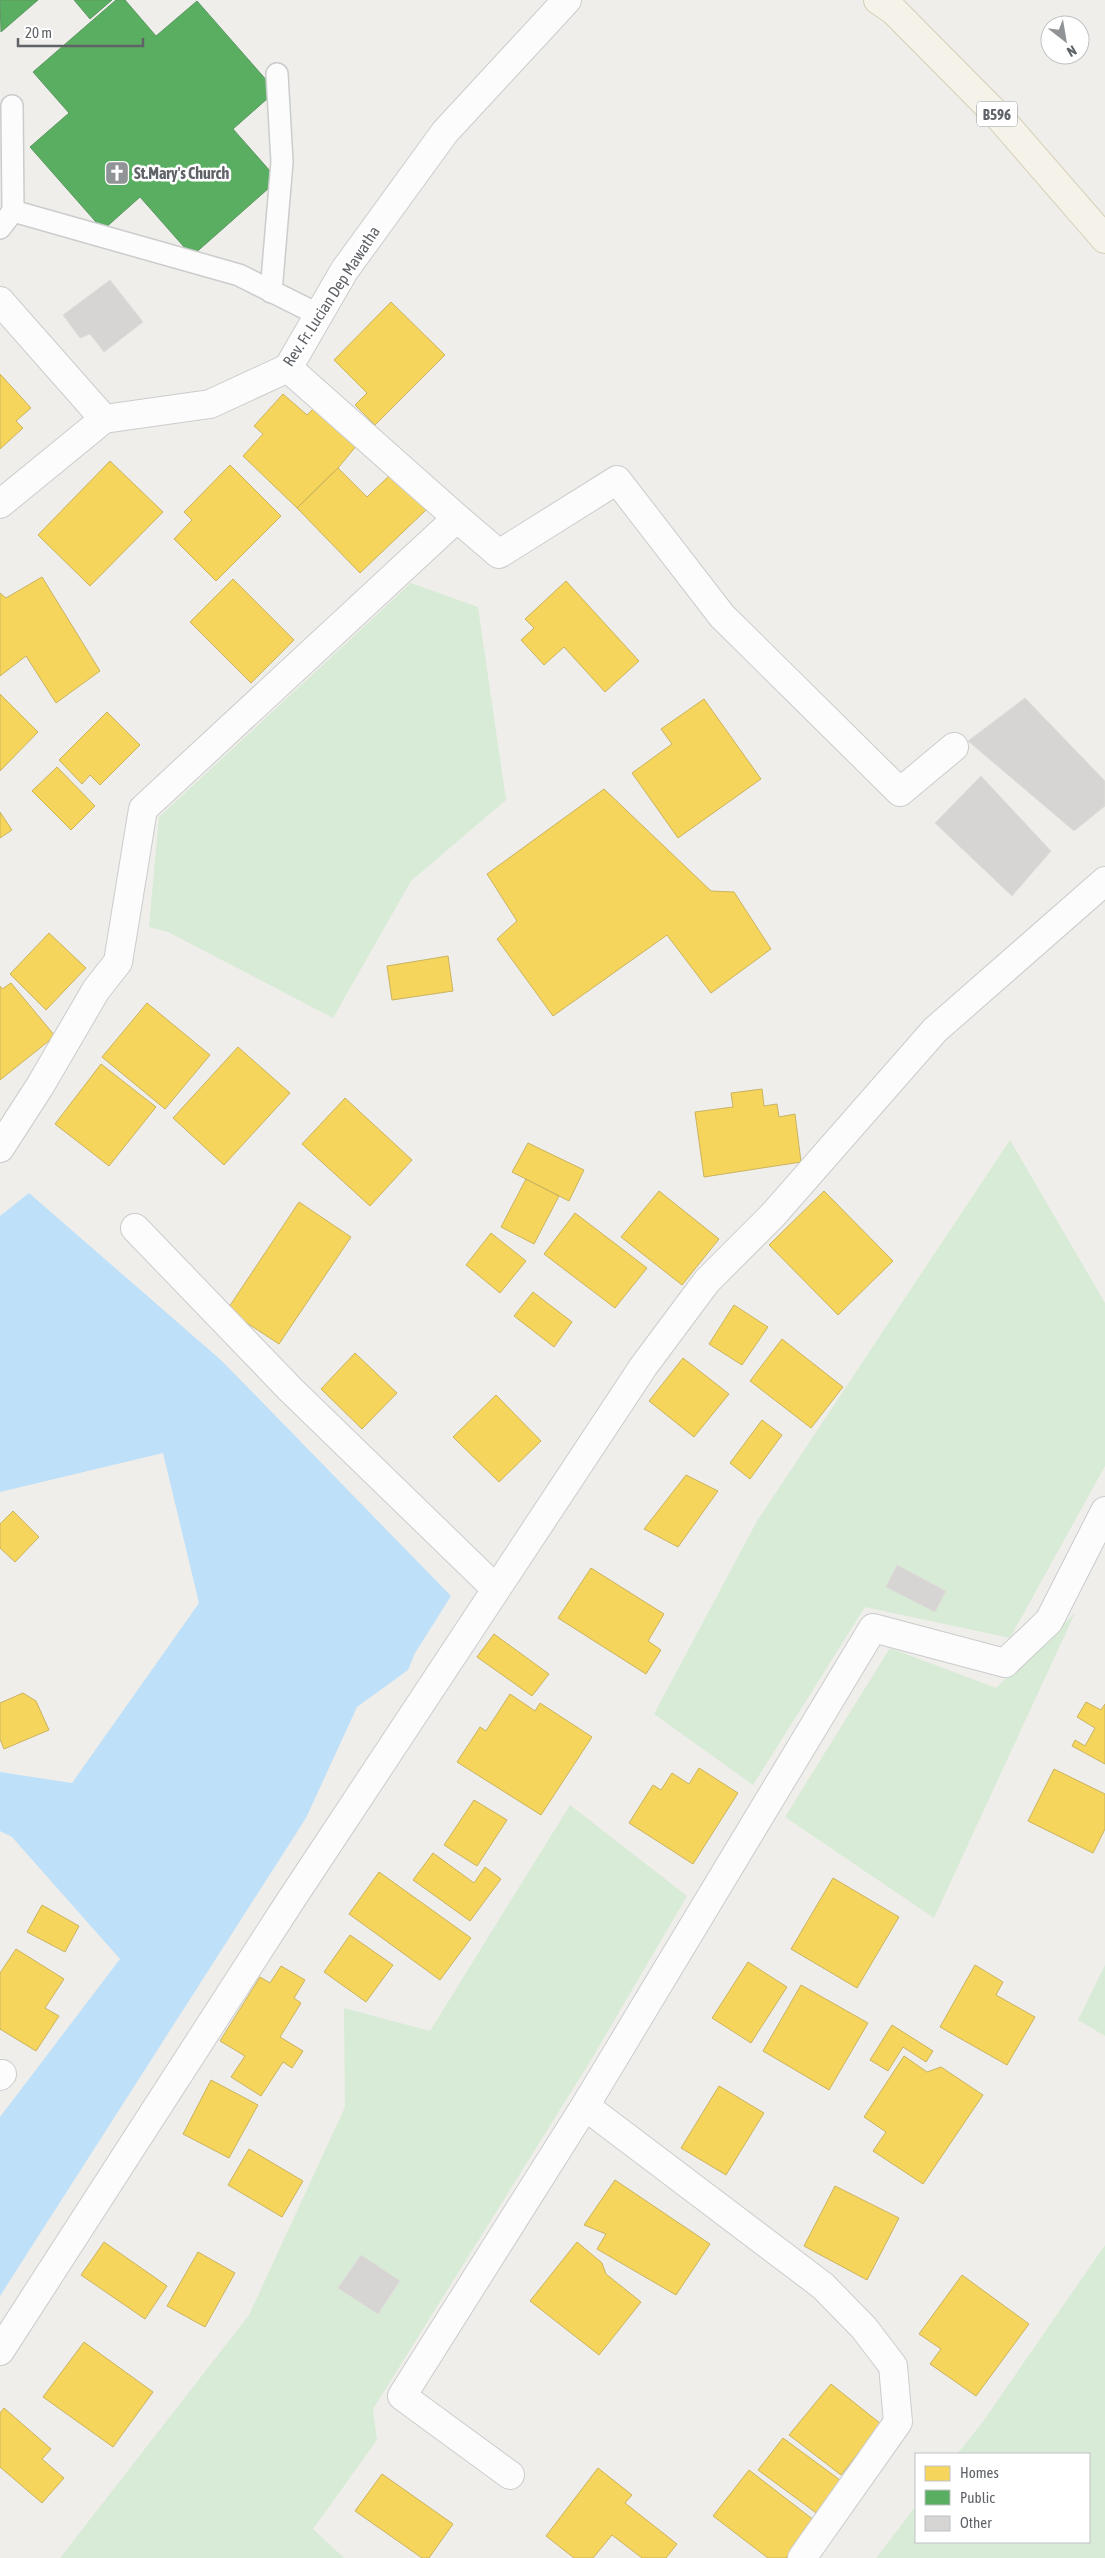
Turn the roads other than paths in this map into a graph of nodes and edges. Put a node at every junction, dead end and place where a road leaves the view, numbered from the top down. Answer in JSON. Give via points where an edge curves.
{"nodes":[{"id":1,"x":567,"y":0,"type":"edge"},
{"id":2,"x":878,"y":0,"type":"edge"},
{"id":3,"x":277,"y":74,"type":"dead end"},
{"id":4,"x":12,"y":106,"type":"dead end"},
{"id":5,"x":13,"y":211,"type":"junction"},
{"id":6,"x":0,"y":228,"type":"edge"},
{"id":7,"x":1105,"y":239,"type":"edge"},
{"id":8,"x":271,"y":292,"type":"junction"},
{"id":9,"x":0,"y":302,"type":"edge"},
{"id":10,"x":319,"y":315,"type":"junction"},
{"id":11,"x":288,"y":368,"type":"junction"},
{"id":12,"x":104,"y":419,"type":"junction"},
{"id":13,"x":0,"y":504,"type":"edge"},
{"id":14,"x":457,"y":518,"type":"junction"},
{"id":15,"x":954,"y":747,"type":"dead end"},
{"id":16,"x":1105,"y":881,"type":"edge"},
{"id":17,"x":0,"y":1148,"type":"edge"},
{"id":18,"x":135,"y":1228,"type":"dead end"},
{"id":19,"x":1105,"y":1511,"type":"edge"},
{"id":20,"x":496,"y":1589,"type":"junction"},
{"id":21,"x":585,"y":2106,"type":"junction"},
{"id":22,"x":0,"y":2351,"type":"edge"},
{"id":23,"x":510,"y":2475,"type":"dead end"},
{"id":24,"x":802,"y":2558,"type":"edge"}],
"edges":[{"from":1,"to":10,"type":"street","name":"Rev. Fr. Lucian Dep Mawatha","via":[[445,132],[344,271]]},
{"from":2,"to":7,"type":"main road","number":"B596","via":[[894,11],[1001,118]]},
{"from":3,"to":8,"type":"lane","via":[[282,162]]},
{"from":4,"to":5,"type":"lane"},
{"from":5,"to":6,"type":"lane"},
{"from":5,"to":8,"type":"lane","via":[[239,276]]},
{"from":8,"to":10,"type":"lane"},
{"from":9,"to":12,"type":"street"},
{"from":10,"to":11,"type":"street","name":"Rev. Fr. Lucian Dep Mawatha"},
{"from":11,"to":12,"type":"street","name":"Rev. Fr. Lucian Dep Mawatha","via":[[210,404]]},
{"from":11,"to":14,"type":"street"},
{"from":12,"to":13,"type":"street"},
{"from":14,"to":15,"type":"street","via":[[499,554],[617,480],[722,616],[900,792]]},
{"from":14,"to":17,"type":"street","via":[[143,809],[118,962],[96,990]]},
{"from":16,"to":20,"type":"street","via":[[935,1030],[772,1216],[707,1281],[643,1367]]},
{"from":18,"to":20,"type":"street","via":[[290,1389]]},
{"from":19,"to":21,"type":"street","via":[[1049,1621],[1005,1663],[873,1628]]},
{"from":20,"to":22,"type":"street"},
{"from":21,"to":23,"type":"street","via":[[402,2396]]},
{"from":21,"to":24,"type":"street","via":[[823,2286],[864,2328],[893,2366],[898,2422]]}]}
